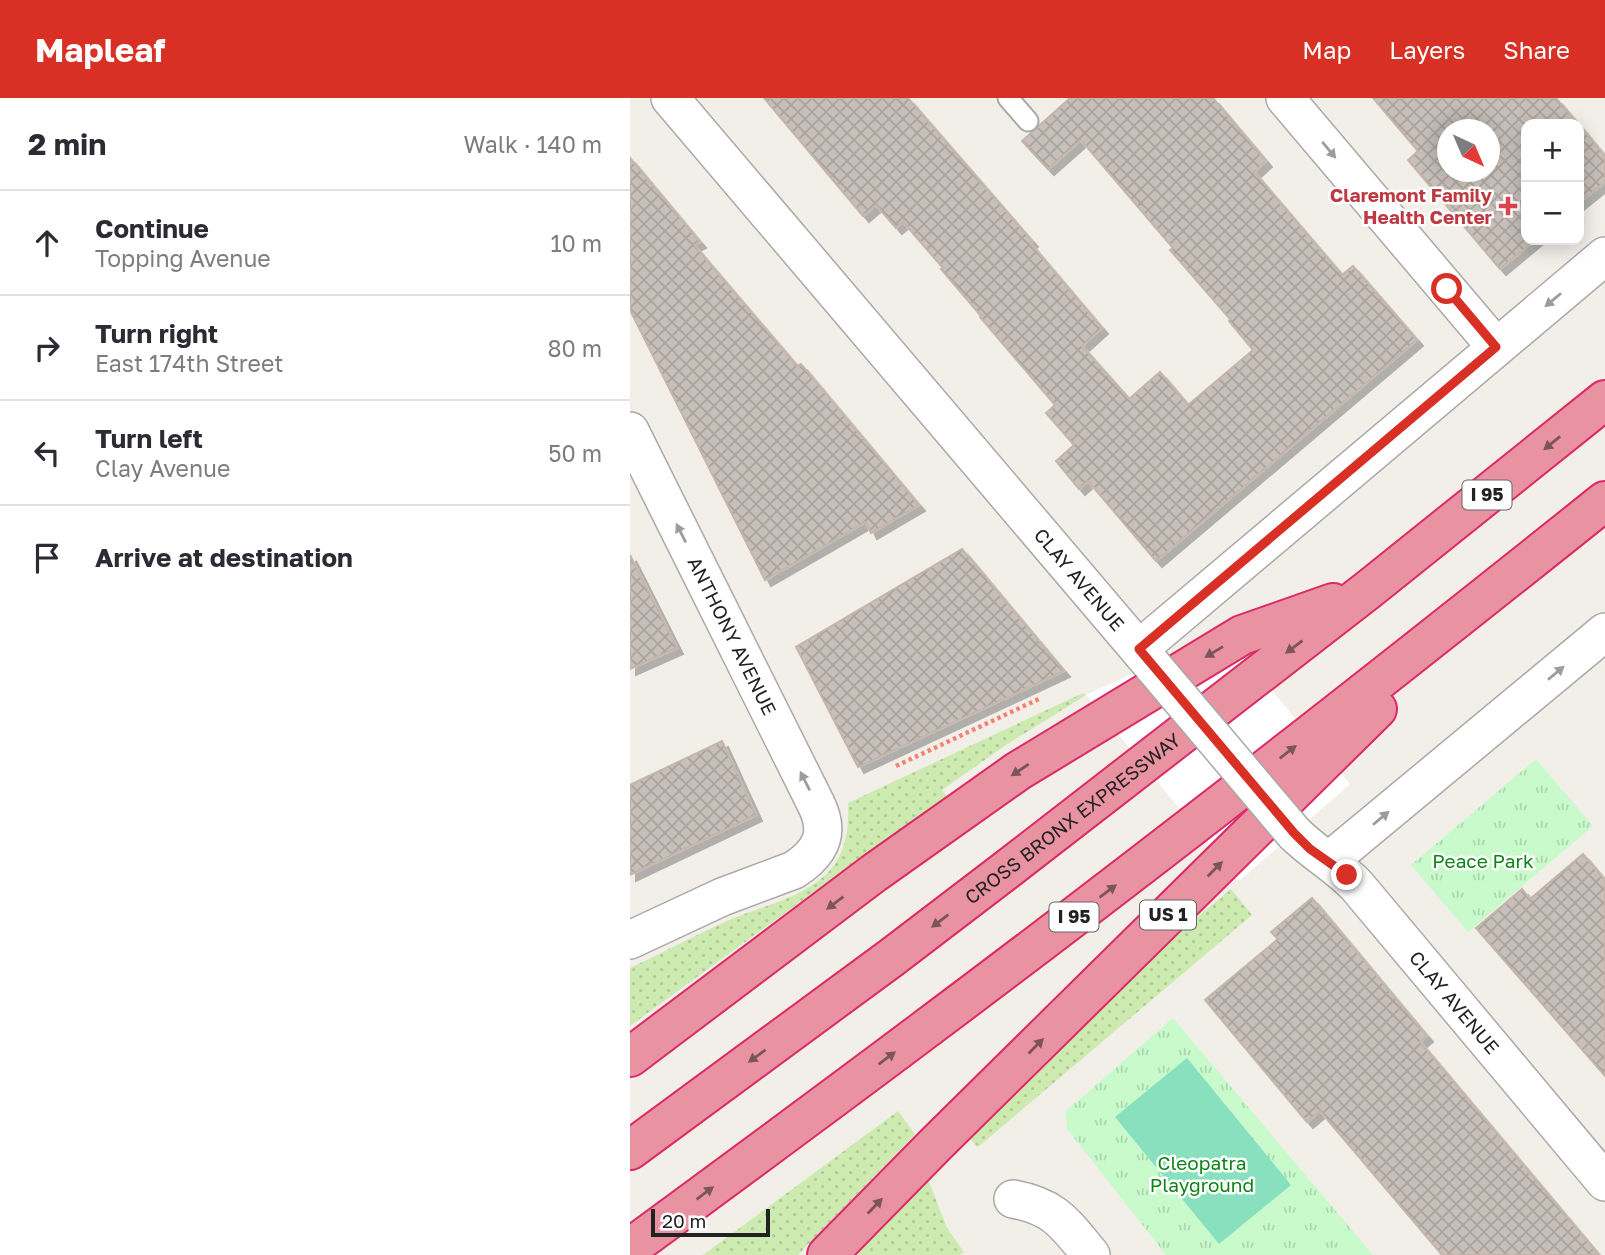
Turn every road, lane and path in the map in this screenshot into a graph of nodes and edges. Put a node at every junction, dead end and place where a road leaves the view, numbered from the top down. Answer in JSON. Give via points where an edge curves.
{"nodes":[{"id":1,"x":670,"y":98,"type":"edge"},
{"id":2,"x":1008,"y":98,"type":"edge"},
{"id":3,"x":1285,"y":98,"type":"edge"},
{"id":4,"x":1028,"y":121,"type":"dead end"},
{"id":5,"x":1605,"y":256,"type":"edge"},
{"id":6,"x":1496,"y":347,"type":"junction"},
{"id":7,"x":1605,"y":400,"type":"edge"},
{"id":8,"x":630,"y":431,"type":"edge"},
{"id":9,"x":1605,"y":501,"type":"edge"},
{"id":10,"x":1510,"y":576,"type":"junction"},
{"id":11,"x":1368,"y":590,"type":"junction"},
{"id":12,"x":1605,"y":632,"type":"edge"},
{"id":13,"x":1145,"y":657,"type":"junction"},
{"id":14,"x":1041,"y":698,"type":"dead end"},
{"id":15,"x":896,"y":766,"type":"dead end"},
{"id":16,"x":1329,"y":862,"type":"junction"},
{"id":17,"x":630,"y":940,"type":"edge"},
{"id":18,"x":630,"y":1056,"type":"edge"},
{"id":19,"x":630,"y":1150,"type":"edge"},
{"id":20,"x":1605,"y":1182,"type":"edge"},
{"id":21,"x":1013,"y":1199,"type":"dead end"},
{"id":22,"x":630,"y":1248,"type":"edge"},
{"id":23,"x":827,"y":1255,"type":"edge"},
{"id":24,"x":1091,"y":1255,"type":"edge"}],
"edges":[{"from":1,"to":13,"type":"street","name":"CLAY AVENUE"},
{"from":2,"to":4,"type":"lane"},
{"from":3,"to":6,"type":"street","one_way":true},
{"from":5,"to":6,"type":"street","one_way":true},
{"from":6,"to":13,"type":"street"},
{"from":7,"to":11,"type":"highway","name":"CROSS BRONX EXPRESSWAY","number":"I 95","one_way":true},
{"from":17,"to":8,"type":"street","name":"ANTHONY AVENUE","one_way":true,"via":[[794,870],[814,854],[824,828],[821,813]]},
{"from":9,"to":10,"type":"highway","number":"I 95"},
{"from":22,"to":10,"type":"highway","number":"I 95","one_way":true,"via":[[1110,890]]},
{"from":23,"to":10,"type":"highway","number":"US 1","one_way":true},
{"from":11,"to":18,"type":"highway","one_way":true,"via":[[1242,635],[1018,771]]},
{"from":11,"to":19,"type":"highway","name":"CROSS BRONX EXPRESSWAY","number":"I 95","one_way":true,"via":[[985,887]]},
{"from":16,"to":12,"type":"street","one_way":true},
{"from":13,"to":16,"type":"street","name":"CLAY AVENUE","bridge":true,"via":[[1294,833]]},
{"from":14,"to":15,"type":"path"},
{"from":16,"to":20,"type":"street","name":"CLAY AVENUE","via":[[1357,886]]},
{"from":21,"to":24,"type":"street","via":[[1051,1212]]}]}
